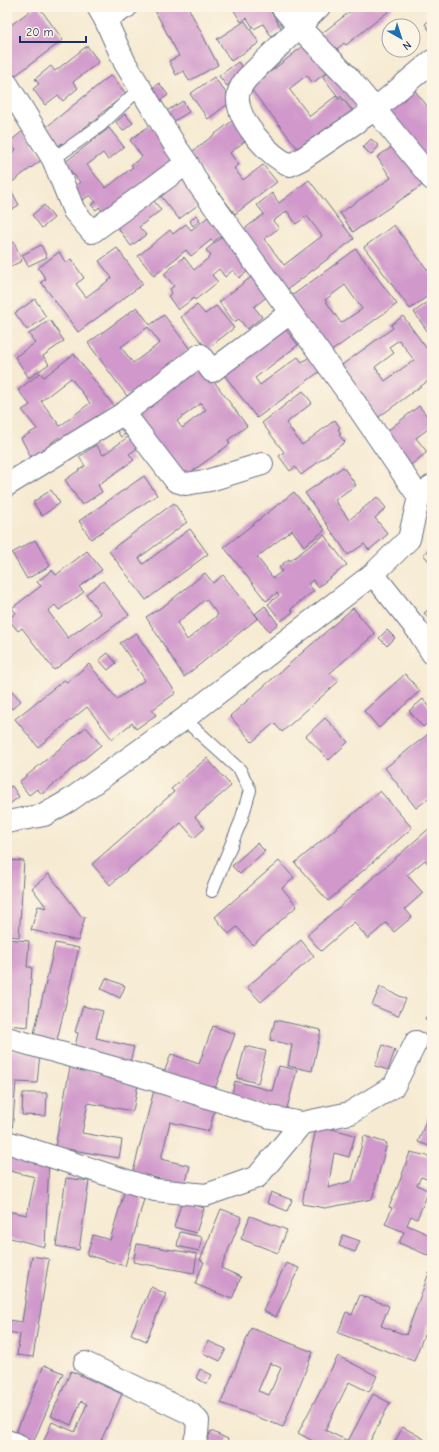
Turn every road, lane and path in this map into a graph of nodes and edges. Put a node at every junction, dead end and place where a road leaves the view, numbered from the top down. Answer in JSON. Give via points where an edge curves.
{"nodes":[{"id":1,"x":126,"y":7,"type":"edge"},
{"id":2,"x":282,"y":7,"type":"edge"},
{"id":3,"x":319,"y":7,"type":"edge"},
{"id":4,"x":101,"y":13,"type":"edge"},
{"id":5,"x":299,"y":27,"type":"junction"},
{"id":6,"x":432,"y":61,"type":"edge"},
{"id":7,"x":7,"y":84,"type":"edge"},
{"id":8,"x":140,"y":88,"type":"junction"},
{"id":9,"x":374,"y":110,"type":"junction"},
{"id":10,"x":53,"y":159,"type":"junction"},
{"id":11,"x":187,"y":163,"type":"junction"},
{"id":12,"x":432,"y":180,"type":"edge"},
{"id":13,"x":290,"y":313,"type":"junction"},
{"id":14,"x":124,"y":413,"type":"junction"},
{"id":15,"x":262,"y":464,"type":"dead end"},
{"id":16,"x":7,"y":485,"type":"edge"},
{"id":17,"x":426,"y":492,"type":"edge"},
{"id":18,"x":373,"y":574,"type":"junction"},
{"id":19,"x":425,"y":637,"type":"edge"},
{"id":20,"x":432,"y":653,"type":"edge"},
{"id":21,"x":184,"y":719,"type":"junction"},
{"id":22,"x":7,"y":822,"type":"edge"},
{"id":23,"x":212,"y":891,"type":"dead end"},
{"id":24,"x":7,"y":1038,"type":"edge"},
{"id":25,"x":416,"y":1042,"type":"dead end"},
{"id":26,"x":302,"y":1123,"type":"junction"},
{"id":27,"x":7,"y":1142,"type":"edge"},
{"id":28,"x":85,"y":1363,"type":"dead end"},
{"id":29,"x":7,"y":1441,"type":"edge"},
{"id":30,"x":18,"y":1445,"type":"edge"},
{"id":31,"x":194,"y":1445,"type":"edge"}],
"edges":[{"from":1,"to":4,"type":"street"},
{"from":2,"to":5,"type":"street"},
{"from":3,"to":5,"type":"street"},
{"from":4,"to":8,"type":"street"},
{"from":5,"to":9,"type":"street","via":[[349,78]]},
{"from":5,"to":9,"type":"street","via":[[240,87],[240,111],[250,131],[281,161],[290,165]]},
{"from":6,"to":9,"type":"street"},
{"from":7,"to":10,"type":"street"},
{"from":8,"to":10,"type":"lane","via":[[100,125]]},
{"from":8,"to":11,"type":"street"},
{"from":9,"to":12,"type":"street"},
{"from":10,"to":11,"type":"street","via":[[74,211],[92,232]]},
{"from":11,"to":13,"type":"street","via":[[199,185]]},
{"from":13,"to":14,"type":"street","via":[[212,370],[200,356]]},
{"from":13,"to":17,"type":"street","via":[[351,397]]},
{"from":14,"to":15,"type":"street","via":[[176,481],[186,484],[204,481]]},
{"from":14,"to":16,"type":"street"},
{"from":17,"to":18,"type":"street","via":[[409,539]]},
{"from":18,"to":19,"type":"street"},
{"from":18,"to":21,"type":"street"},
{"from":19,"to":20,"type":"street"},
{"from":21,"to":22,"type":"street","via":[[70,800],[44,815]]},
{"from":21,"to":23,"type":"lane","via":[[240,770],[250,790],[241,821]]},
{"from":24,"to":26,"type":"street","via":[[136,1074],[270,1117]]},
{"from":25,"to":26,"type":"street","via":[[394,1086],[350,1113]]},
{"from":26,"to":27,"type":"street","via":[[257,1177],[206,1195],[155,1190]]},
{"from":28,"to":31,"type":"street","via":[[190,1413],[198,1421]]},
{"from":29,"to":30,"type":"street"}]}
